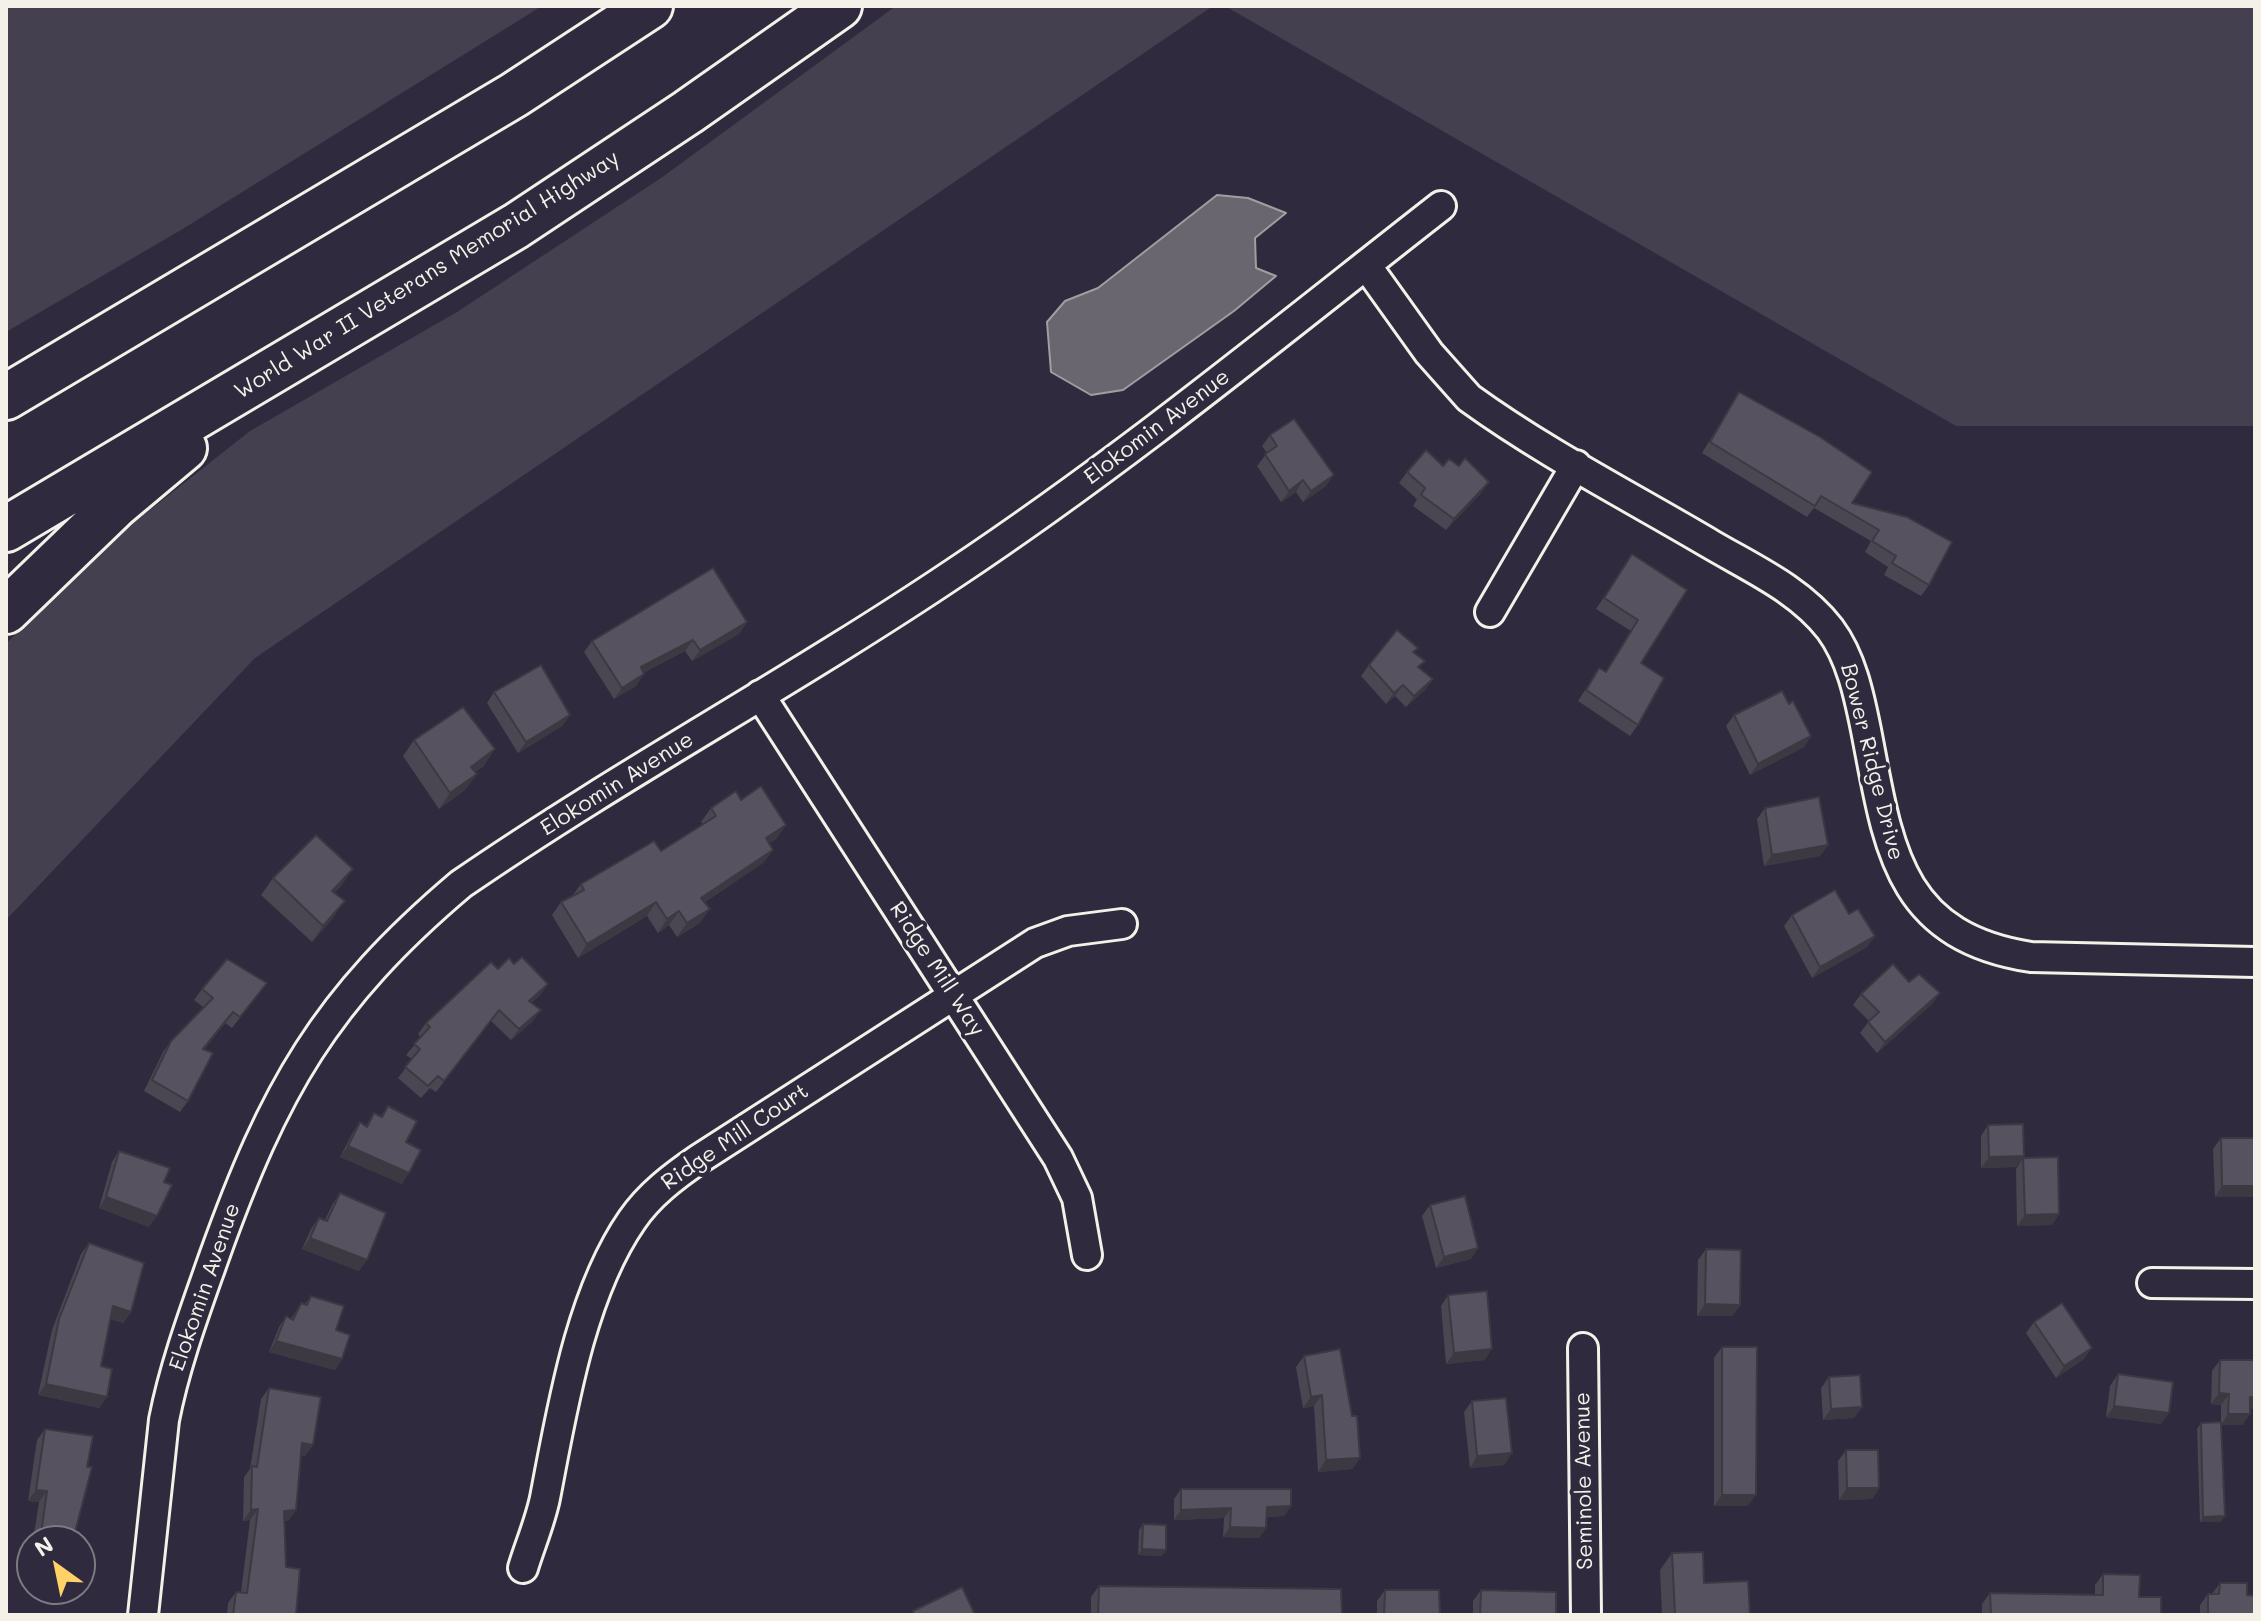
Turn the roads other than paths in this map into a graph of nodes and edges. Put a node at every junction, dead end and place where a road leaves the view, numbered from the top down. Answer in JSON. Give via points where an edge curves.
{"nodes":[{"id":1,"x":650,"y":6,"type":"edge"},
{"id":2,"x":839,"y":6,"type":"edge"},
{"id":3,"x":1441,"y":206,"type":"dead end"},
{"id":4,"x":1366,"y":265,"type":"junction"},
{"id":5,"x":281,"y":366,"type":"junction"},
{"id":6,"x":6,"y":397,"type":"edge"},
{"id":7,"x":1576,"y":465,"type":"junction"},
{"id":8,"x":6,"y":529,"type":"edge"},
{"id":9,"x":6,"y":611,"type":"edge"},
{"id":10,"x":1490,"y":612,"type":"dead end"},
{"id":11,"x":760,"y":695,"type":"junction"},
{"id":12,"x":1122,"y":924,"type":"dead end"},
{"id":13,"x":2255,"y":962,"type":"edge"},
{"id":14,"x":952,"y":993,"type":"junction"},
{"id":15,"x":1087,"y":1255,"type":"dead end"},
{"id":16,"x":2152,"y":1283,"type":"dead end"},
{"id":17,"x":2255,"y":1284,"type":"edge"},
{"id":18,"x":1583,"y":1348,"type":"dead end"},
{"id":19,"x":523,"y":1568,"type":"dead end"},
{"id":20,"x":143,"y":1615,"type":"edge"},
{"id":21,"x":1586,"y":1615,"type":"edge"}],
"edges":[{"from":1,"to":6,"type":"highway","via":[[514,95]]},
{"from":2,"to":5,"type":"highway","name":"World War II Veterans Memorial Highway","via":[[578,186]]},
{"from":3,"to":4,"type":"street","name":"Elokomin Avenue"},
{"from":4,"to":7,"type":"street","name":"Bower Ridge Drive","via":[[1429,353],[1469,398]]},
{"from":4,"to":11,"type":"street","name":"Elokomin Avenue","via":[[1042,513],[952,576]]},
{"from":5,"to":8,"type":"highway","name":"World War II Veterans Memorial Highway"},
{"from":5,"to":9,"type":"highway","via":[[116,505]]},
{"from":7,"to":10,"type":"street"},
{"from":7,"to":13,"type":"street","name":"Bower Ridge Drive","via":[[1783,586],[1830,629],[1855,682],[1888,844],[1901,873],[1943,923],[2002,952],[2031,957]]},
{"from":11,"to":14,"type":"street","name":"Ridge Mill Way"},
{"from":11,"to":20,"type":"street","name":"Elokomin Avenue","via":[[461,884],[362,977],[301,1059],[246,1168],[170,1388]]},
{"from":12,"to":14,"type":"street","name":"Ridge Mill Court","via":[[1052,936]]},
{"from":14,"to":15,"type":"street","name":"Ridge Mill Way","via":[[1058,1158],[1077,1198]]},
{"from":14,"to":19,"type":"street","name":"Ridge Mill Court","via":[[676,1174],[632,1219],[597,1291],[561,1410],[544,1500]]},
{"from":16,"to":17,"type":"street"},
{"from":18,"to":21,"type":"street","name":"Seminole Avenue"}]}
